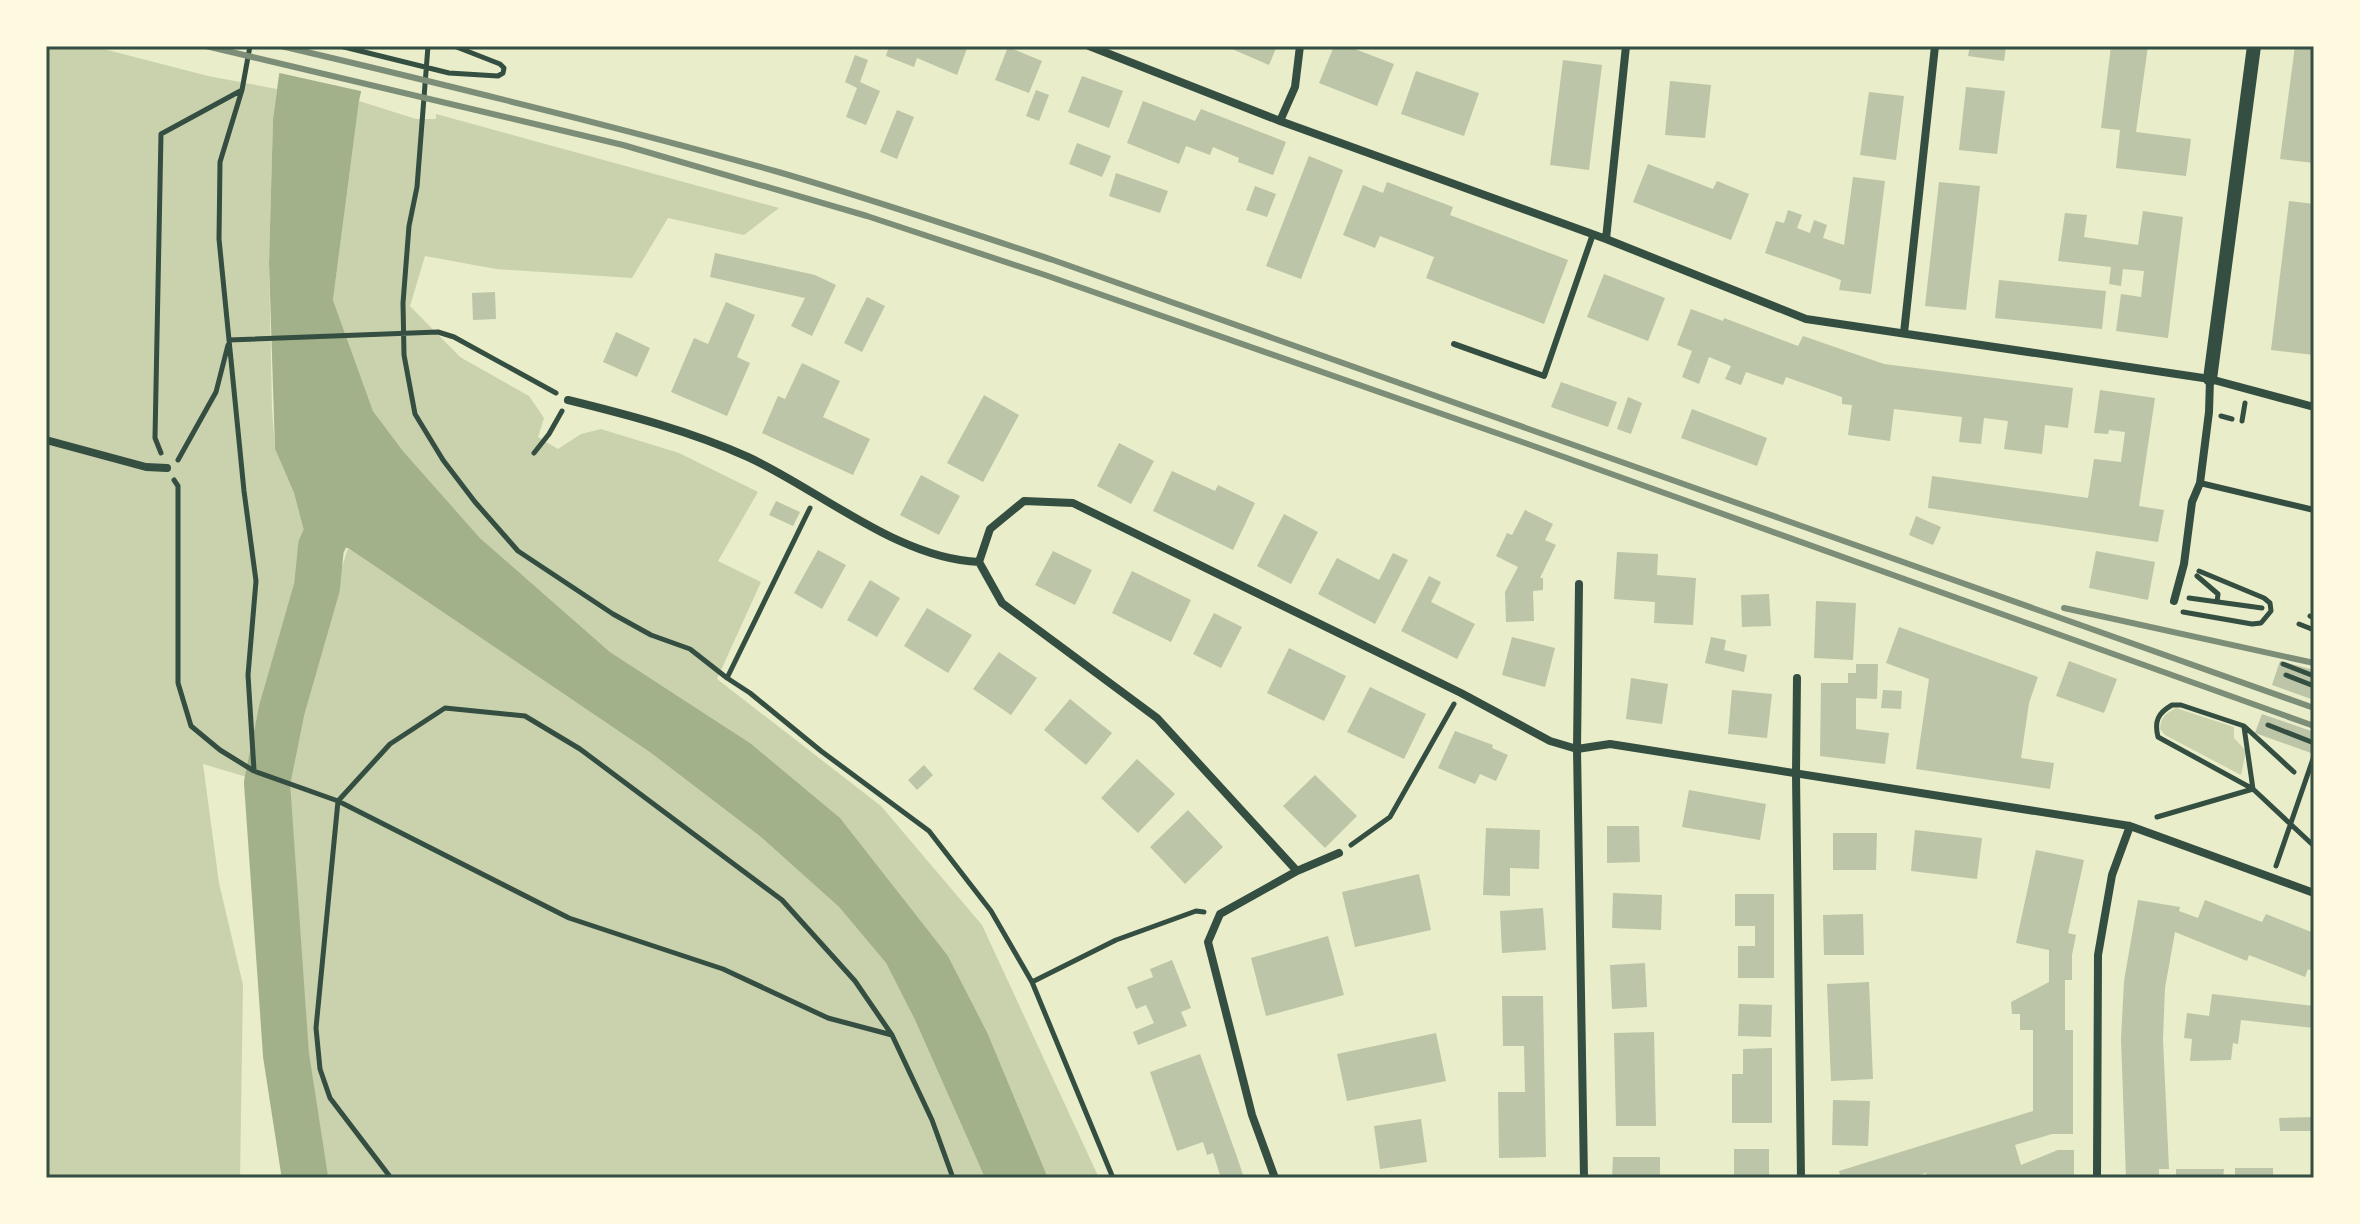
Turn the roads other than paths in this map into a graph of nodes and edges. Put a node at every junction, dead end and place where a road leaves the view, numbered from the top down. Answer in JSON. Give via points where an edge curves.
{"nodes":[{"id":1,"x":1089,"y":46,"type":"edge"},
{"id":2,"x":1300,"y":46,"type":"edge"},
{"id":3,"x":1626,"y":46,"type":"edge"},
{"id":4,"x":1935,"y":46,"type":"edge"},
{"id":5,"x":2254,"y":46,"type":"edge"},
{"id":6,"x":1280,"y":121,"type":"junction"},
{"id":7,"x":1593,"y":234,"type":"junction"},
{"id":8,"x":1606,"y":239,"type":"junction"},
{"id":9,"x":1904,"y":333,"type":"junction"},
{"id":10,"x":1454,"y":344,"type":"dead end"},
{"id":11,"x":2210,"y":379,"type":"junction"},
{"id":12,"x":568,"y":400,"type":"road end"},
{"id":13,"x":2314,"y":407,"type":"edge"},
{"id":14,"x":46,"y":440,"type":"edge"},
{"id":15,"x":167,"y":468,"type":"road end"},
{"id":16,"x":2200,"y":483,"type":"junction"},
{"id":17,"x":2314,"y":510,"type":"edge"},
{"id":18,"x":979,"y":562,"type":"junction"},
{"id":19,"x":1579,"y":584,"type":"dead end"},
{"id":20,"x":2178,"y":599,"type":"road end"},
{"id":21,"x":1797,"y":678,"type":"dead end"},
{"id":22,"x":1577,"y":749,"type":"junction"},
{"id":23,"x":1796,"y":774,"type":"junction"},
{"id":24,"x":2130,"y":826,"type":"junction"},
{"id":25,"x":1339,"y":853,"type":"road end"},
{"id":26,"x":1297,"y":871,"type":"junction"},
{"id":27,"x":2314,"y":893,"type":"edge"},
{"id":28,"x":1275,"y":1178,"type":"edge"},
{"id":29,"x":1584,"y":1178,"type":"edge"},
{"id":30,"x":1801,"y":1178,"type":"edge"},
{"id":31,"x":2097,"y":1178,"type":"edge"}],
"edges":[{"from":1,"to":6,"type":"street"},
{"from":2,"to":6,"type":"street","via":[[1295,87]]},
{"from":3,"to":8,"type":"street"},
{"from":4,"to":9,"type":"street"},
{"from":5,"to":11,"type":"street"},
{"from":6,"to":7,"type":"street"},
{"from":7,"to":8,"type":"street"},
{"from":7,"to":10,"type":"lane","via":[[1544,376]]},
{"from":8,"to":9,"type":"street","via":[[1806,319]]},
{"from":9,"to":11,"type":"street"},
{"from":11,"to":13,"type":"street"},
{"from":11,"to":16,"type":"street"},
{"from":12,"to":18,"type":"street","via":[[660,423],[749,457],[915,548],[952,561]]},
{"from":14,"to":15,"type":"street"},
{"from":16,"to":17,"type":"lane"},
{"from":16,"to":20,"type":"street","via":[[2192,502]]},
{"from":18,"to":22,"type":"street","via":[[990,529],[1024,501],[1073,503],[1550,741]]},
{"from":18,"to":26,"type":"street","via":[[1002,603],[1157,718]]},
{"from":19,"to":22,"type":"street"},
{"from":21,"to":23,"type":"street"},
{"from":22,"to":23,"type":"street","via":[[1610,744]]},
{"from":22,"to":29,"type":"street"},
{"from":23,"to":24,"type":"street"},
{"from":23,"to":30,"type":"street"},
{"from":24,"to":27,"type":"street"},
{"from":24,"to":31,"type":"street","via":[[2112,875],[2098,955]]},
{"from":25,"to":26,"type":"street"},
{"from":26,"to":28,"type":"street","via":[[1220,914],[1208,942],[1252,1115]]}]}
